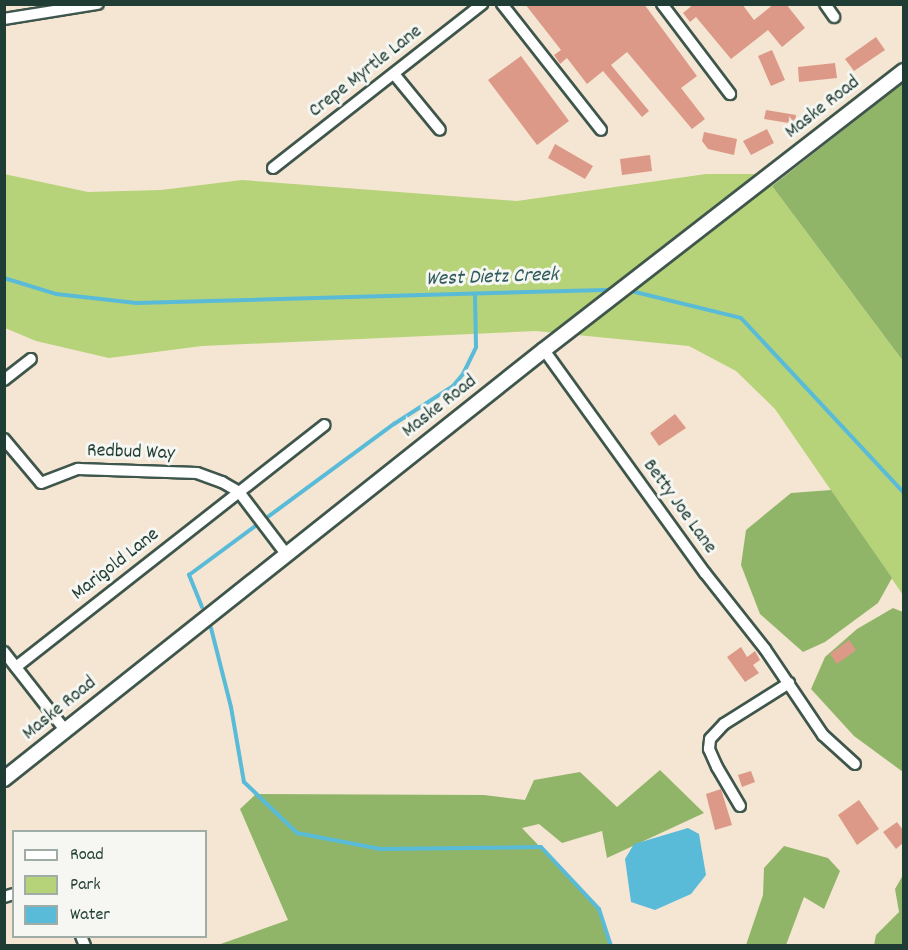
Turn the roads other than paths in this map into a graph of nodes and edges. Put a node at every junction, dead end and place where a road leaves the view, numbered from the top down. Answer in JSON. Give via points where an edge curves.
{"nodes":[{"id":1,"x":98,"y":4,"type":"edge"},
{"id":2,"x":482,"y":4,"type":"edge"},
{"id":3,"x":502,"y":4,"type":"edge"},
{"id":4,"x":663,"y":4,"type":"edge"},
{"id":5,"x":825,"y":4,"type":"edge"},
{"id":6,"x":67,"y":7,"type":"edge"},
{"id":7,"x":834,"y":17,"type":"dead end"},
{"id":8,"x":4,"y":19,"type":"edge"},
{"id":9,"x":903,"y":70,"type":"edge"},
{"id":10,"x":394,"y":74,"type":"junction"},
{"id":11,"x":730,"y":94,"type":"dead end"},
{"id":12,"x":440,"y":130,"type":"dead end"},
{"id":13,"x":601,"y":130,"type":"dead end"},
{"id":14,"x":273,"y":168,"type":"dead end"},
{"id":15,"x":544,"y":350,"type":"junction"},
{"id":16,"x":31,"y":359,"type":"dead end"},
{"id":17,"x":4,"y":380,"type":"edge"},
{"id":18,"x":325,"y":425,"type":"dead end"},
{"id":19,"x":4,"y":439,"type":"edge"},
{"id":20,"x":239,"y":492,"type":"junction"},
{"id":21,"x":286,"y":554,"type":"junction"},
{"id":22,"x":4,"y":652,"type":"edge"},
{"id":23,"x":16,"y":667,"type":"junction"},
{"id":24,"x":789,"y":683,"type":"junction"},
{"id":25,"x":65,"y":730,"type":"junction"},
{"id":26,"x":855,"y":764,"type":"dead end"},
{"id":27,"x":4,"y":779,"type":"edge"},
{"id":28,"x":740,"y":806,"type":"dead end"}],
"edges":[{"from":1,"to":6,"type":"street"},
{"from":2,"to":10,"type":"street","name":"Crepe Myrtle Lane"},
{"from":3,"to":13,"type":"street"},
{"from":4,"to":11,"type":"street"},
{"from":5,"to":7,"type":"street"},
{"from":6,"to":8,"type":"street"},
{"from":9,"to":15,"type":"street","name":"Maske Road"},
{"from":10,"to":12,"type":"street"},
{"from":10,"to":14,"type":"street","name":"Crepe Myrtle Lane"},
{"from":15,"to":21,"type":"street","name":"Maske Road"},
{"from":15,"to":24,"type":"street","name":"Betty Joe Lane"},
{"from":16,"to":17,"type":"street"},
{"from":18,"to":20,"type":"street","name":"Marigold Lane"},
{"from":19,"to":20,"type":"street","name":"Redbud Way","via":[[41,483],[78,469],[197,473]]},
{"from":20,"to":21,"type":"street"},
{"from":20,"to":23,"type":"street","name":"Marigold Lane"},
{"from":21,"to":25,"type":"street","name":"Maske Road"},
{"from":22,"to":23,"type":"street"},
{"from":23,"to":25,"type":"street"},
{"from":24,"to":26,"type":"street","name":"Betty Joe Lane","via":[[823,735]]},
{"from":24,"to":28,"type":"street","via":[[724,724],[710,739],[713,758]]},
{"from":25,"to":27,"type":"street","name":"Maske Road"}]}
